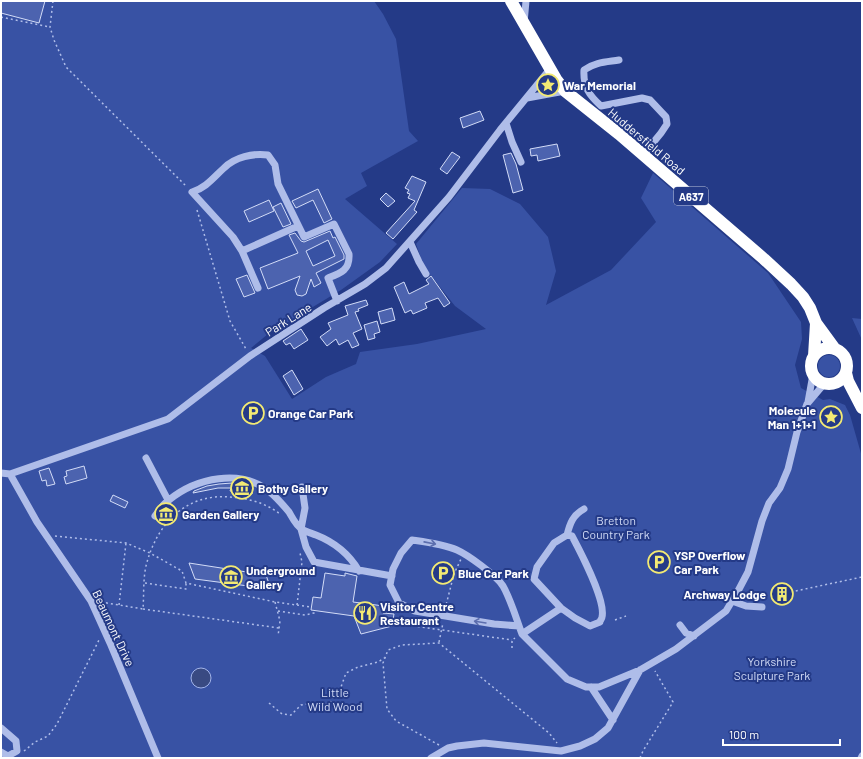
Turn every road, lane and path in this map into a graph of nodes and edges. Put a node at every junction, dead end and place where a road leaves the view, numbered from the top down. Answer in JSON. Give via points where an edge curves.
{"nodes":[{"id":1,"x":53,"y":1,"type":"edge"},
{"id":2,"x":511,"y":1,"type":"edge"},
{"id":3,"x":526,"y":1,"type":"edge"},
{"id":4,"x":1,"y":17,"type":"edge"},
{"id":5,"x":524,"y":24,"type":"junction"},
{"id":6,"x":50,"y":27,"type":"junction"},
{"id":7,"x":620,"y":60,"type":"dead end"},
{"id":8,"x":550,"y":69,"type":"junction"},
{"id":9,"x":565,"y":91,"type":"junction"},
{"id":10,"x":527,"y":98,"type":"junction"},
{"id":11,"x":506,"y":123,"type":"junction"},
{"id":12,"x":643,"y":155,"type":"junction"},
{"id":13,"x":521,"y":162,"type":"dead end"},
{"id":14,"x":192,"y":192,"type":"junction"},
{"id":15,"x":197,"y":207,"type":"dead end"},
{"id":16,"x":298,"y":226,"type":"junction"},
{"id":17,"x":410,"y":242,"type":"junction"},
{"id":18,"x":242,"y":251,"type":"junction"},
{"id":19,"x":426,"y":274,"type":"dead end"},
{"id":20,"x":258,"y":288,"type":"dead end"},
{"id":21,"x":337,"y":301,"type":"junction"},
{"id":22,"x":816,"y":322,"type":"junction"},
{"id":23,"x":835,"y":349,"type":"junction"},
{"id":24,"x":250,"y":356,"type":"junction"},
{"id":25,"x":814,"y":356,"type":"junction"},
{"id":26,"x":846,"y":373,"type":"junction"},
{"id":27,"x":813,"y":374,"type":"junction"},
{"id":28,"x":826,"y":384,"type":"junction"},
{"id":29,"x":807,"y":404,"type":"junction"},
{"id":30,"x":860,"y":404,"type":"edge"},
{"id":31,"x":146,"y":458,"type":"dead end"},
{"id":32,"x":1,"y":473,"type":"edge"},
{"id":33,"x":10,"y":474,"type":"junction"},
{"id":34,"x":302,"y":487,"type":"dead end"},
{"id":35,"x":168,"y":500,"type":"junction"},
{"id":36,"x":584,"y":509,"type":"dead end"},
{"id":37,"x":155,"y":516,"type":"dead end"},
{"id":38,"x":284,"y":518,"type":"dead end"},
{"id":39,"x":301,"y":529,"type":"junction"},
{"id":40,"x":568,"y":535,"type":"junction"},
{"id":41,"x":48,"y":539,"type":"junction"},
{"id":42,"x":126,"y":543,"type":"junction"},
{"id":43,"x":300,"y":548,"type":"dead end"},
{"id":44,"x":150,"y":553,"type":"junction"},
{"id":45,"x":463,"y":554,"type":"junction"},
{"id":46,"x":359,"y":571,"type":"junction"},
{"id":47,"x":392,"y":576,"type":"junction"},
{"id":48,"x":862,"y":577,"type":"edge"},
{"id":49,"x":145,"y":583,"type":"junction"},
{"id":50,"x":186,"y":583,"type":"junction"},
{"id":51,"x":786,"y":594,"type":"dead end"},
{"id":52,"x":92,"y":601,"type":"junction"},
{"id":53,"x":275,"y":602,"type":"junction"},
{"id":54,"x":732,"y":602,"type":"junction"},
{"id":55,"x":118,"y":605,"type":"junction"},
{"id":56,"x":297,"y":605,"type":"junction"},
{"id":57,"x":311,"y":607,"type":"dead end"},
{"id":58,"x":762,"y":607,"type":"dead end"},
{"id":59,"x":143,"y":608,"type":"junction"},
{"id":60,"x":561,"y":608,"type":"junction"},
{"id":61,"x":314,"y":610,"type":"dead end"},
{"id":62,"x":278,"y":611,"type":"junction"},
{"id":63,"x":444,"y":616,"type":"junction"},
{"id":64,"x":626,"y":616,"type":"dead end"},
{"id":65,"x":615,"y":620,"type":"dead end"},
{"id":66,"x":393,"y":623,"type":"dead end"},
{"id":67,"x":680,"y":625,"type":"dead end"},
{"id":68,"x":519,"y":626,"type":"junction"},
{"id":69,"x":104,"y":628,"type":"junction"},
{"id":70,"x":279,"y":628,"type":"junction"},
{"id":71,"x":442,"y":630,"type":"junction"},
{"id":72,"x":522,"y":634,"type":"junction"},
{"id":73,"x":278,"y":636,"type":"dead end"},
{"id":74,"x":694,"y":636,"type":"junction"},
{"id":75,"x":512,"y":640,"type":"junction"},
{"id":76,"x":439,"y":643,"type":"junction"},
{"id":77,"x":512,"y":648,"type":"dead end"},
{"id":78,"x":386,"y":657,"type":"junction"},
{"id":79,"x":651,"y":664,"type":"junction"},
{"id":80,"x":640,"y":670,"type":"junction"},
{"id":81,"x":591,"y":687,"type":"junction"},
{"id":82,"x":269,"y":703,"type":"dead end"},
{"id":83,"x":613,"y":720,"type":"junction"},
{"id":84,"x":1,"y":728,"type":"edge"},
{"id":85,"x":561,"y":751,"type":"junction"},
{"id":86,"x":1,"y":752,"type":"edge"},
{"id":87,"x":441,"y":752,"type":"junction"},
{"id":88,"x":23,"y":753,"type":"dead end"},
{"id":89,"x":158,"y":758,"type":"edge"},
{"id":90,"x":431,"y":758,"type":"edge"},
{"id":91,"x":640,"y":758,"type":"edge"}],
"edges":[{"from":1,"to":6,"type":"path"},
{"from":2,"to":5,"type":"highway","name":"Huddersfield Road","number":"A637"},
{"from":3,"to":5,"type":"street"},
{"from":4,"to":6,"type":"path"},
{"from":5,"to":8,"type":"highway","name":"Huddersfield Road","number":"A637"},
{"from":6,"to":14,"type":"path","via":[[66,67]]},
{"from":7,"to":12,"type":"street","via":[[590,66],[584,70],[585,82],[590,95],[601,106],[642,98],[650,100],[666,117],[667,124],[664,129]]},
{"from":8,"to":9,"type":"highway","name":"Huddersfield Road","number":"A637"},
{"from":8,"to":10,"type":"street","name":"Park Lane"},
{"from":9,"to":10,"type":"street"},
{"from":9,"to":12,"type":"highway","name":"Huddersfield Road","number":"A637"},
{"from":10,"to":11,"type":"street","name":"Park Lane"},
{"from":11,"to":13,"type":"street"},
{"from":11,"to":17,"type":"street","name":"Park Lane","via":[[449,197]]},
{"from":12,"to":22,"type":"highway","name":"Huddersfield Road","number":"A637","via":[[791,284],[803,297]]},
{"from":14,"to":16,"type":"street","via":[[200,190],[231,162],[259,154],[268,155],[275,165],[278,184]]},
{"from":14,"to":18,"type":"street","via":[[230,233]]},
{"from":15,"to":24,"type":"path","via":[[230,321]]},
{"from":16,"to":18,"type":"street"},
{"from":16,"to":21,"type":"street","via":[[304,237],[334,224],[349,254],[348,264],[344,270],[328,278]]},
{"from":17,"to":19,"type":"street"},
{"from":17,"to":21,"type":"street","name":"Park Lane","via":[[386,268]]},
{"from":18,"to":20,"type":"street"},
{"from":21,"to":24,"type":"street","name":"Park Lane"},
{"from":22,"to":23,"type":"highway","name":"Huddersfield Road","number":"A637"},
{"from":22,"to":25,"type":"highway","name":"Huddersfield Road","number":"A637"},
{"from":23,"to":25,"type":"highway","via":[[823,349]]},
{"from":23,"to":26,"type":"highway","name":"Huddersfield Road","number":"A637","via":[[844,356]]},
{"from":24,"to":33,"type":"street","name":"Park Lane","via":[[168,419]]},
{"from":25,"to":27,"type":"highway","name":"Huddersfield Road","number":"A637","via":[[811,366]]},
{"from":26,"to":28,"type":"highway","via":[[839,382]]},
{"from":26,"to":30,"type":"highway","name":"Huddersfield Road","number":"A637"},
{"from":27,"to":28,"type":"highway","name":"Huddersfield Road","number":"A637","via":[[818,381]]},
{"from":27,"to":29,"type":"street"},
{"from":28,"to":29,"type":"street"},
{"from":28,"to":30,"type":"highway","name":"Huddersfield Road","number":"A637","via":[[843,390]]},
{"from":29,"to":54,"type":"street","via":[[788,469],[780,488],[769,503],[748,572]]},
{"from":31,"to":35,"type":"street"},
{"from":32,"to":33,"type":"street","name":"Park Lane"},
{"from":33,"to":41,"type":"street","name":"Beaumont Drive"},
{"from":34,"to":39,"type":"street","via":[[305,508]]},
{"from":35,"to":37,"type":"street"},
{"from":35,"to":39,"type":"street","via":[[202,482],[218,478],[244,480],[257,483],[270,492]]},
{"from":36,"to":40,"type":"street","via":[[576,513],[570,523]]},
{"from":38,"to":44,"type":"path","via":[[272,509],[240,497],[207,497],[182,508],[170,519]]},
{"from":39,"to":46,"type":"street","via":[[338,546]]},
{"from":39,"to":46,"type":"street","via":[[314,562]]},
{"from":40,"to":60,"type":"street","via":[[554,544],[536,567],[534,579]]},
{"from":40,"to":60,"type":"street","via":[[572,536],[583,558],[600,600],[602,616],[600,622],[590,626]]},
{"from":41,"to":42,"type":"path","via":[[55,535]]},
{"from":41,"to":52,"type":"street","name":"Beaumont Drive"},
{"from":42,"to":44,"type":"path"},
{"from":42,"to":55,"type":"path"},
{"from":43,"to":56,"type":"path","via":[[302,562]]},
{"from":44,"to":49,"type":"path"},
{"from":44,"to":50,"type":"path","via":[[182,571]]},
{"from":47,"to":45,"type":"street","one_way":true,"via":[[401,553],[412,540],[432,543]]},
{"from":45,"to":63,"type":"path","via":[[454,574]]},
{"from":45,"to":68,"type":"street","via":[[484,567],[502,584]]},
{"from":46,"to":47,"type":"street"},
{"from":47,"to":63,"type":"street","via":[[390,585],[399,603],[415,611]]},
{"from":48,"to":51,"type":"path"},
{"from":49,"to":50,"type":"path","via":[[186,589]]},
{"from":49,"to":59,"type":"path"},
{"from":50,"to":53,"type":"path"},
{"from":52,"to":55,"type":"path"},
{"from":52,"to":69,"type":"street","name":"Beaumont Drive"},
{"from":53,"to":56,"type":"path"},
{"from":53,"to":62,"type":"path"},
{"from":54,"to":58,"type":"street"},
{"from":54,"to":74,"type":"street","via":[[726,611]]},
{"from":55,"to":59,"type":"path"},
{"from":56,"to":57,"type":"path"},
{"from":59,"to":70,"type":"path"},
{"from":60,"to":72,"type":"street"},
{"from":61,"to":62,"type":"path","via":[[314,613],[305,615]]},
{"from":62,"to":70,"type":"path"},
{"from":68,"to":63,"type":"street","one_way":true},
{"from":63,"to":71,"type":"path"},
{"from":64,"to":65,"type":"path"},
{"from":66,"to":71,"type":"path"},
{"from":67,"to":74,"type":"street","via":[[686,633]]},
{"from":68,"to":72,"type":"street"},
{"from":69,"to":88,"type":"path","via":[[57,724],[48,736],[28,747]]},
{"from":69,"to":89,"type":"street","name":"Beaumont Drive"},
{"from":70,"to":73,"type":"path"},
{"from":71,"to":75,"type":"path"},
{"from":71,"to":76,"type":"path"},
{"from":72,"to":75,"type":"path"},
{"from":72,"to":81,"type":"street","via":[[567,679],[586,688]]},
{"from":74,"to":79,"type":"street"},
{"from":75,"to":77,"type":"path"},
{"from":76,"to":78,"type":"path","via":[[402,645],[388,650]]},
{"from":76,"to":85,"type":"path","via":[[549,733],[559,744]]},
{"from":78,"to":82,"type":"path","via":[[346,673],[341,687],[329,704],[301,705],[291,715],[282,714]]},
{"from":78,"to":87,"type":"path","via":[[383,663],[387,709],[396,721],[440,746]]},
{"from":79,"to":80,"type":"street"},
{"from":79,"to":91,"type":"path","via":[[674,702]]},
{"from":80,"to":81,"type":"street","via":[[599,687]]},
{"from":80,"to":83,"type":"street"},
{"from":81,"to":83,"type":"street"},
{"from":83,"to":85,"type":"street","via":[[595,739]]},
{"from":84,"to":86,"type":"street","via":[[16,741],[17,751],[8,756]]},
{"from":85,"to":87,"type":"street","via":[[484,744],[457,746]]},
{"from":87,"to":90,"type":"street"}]}
